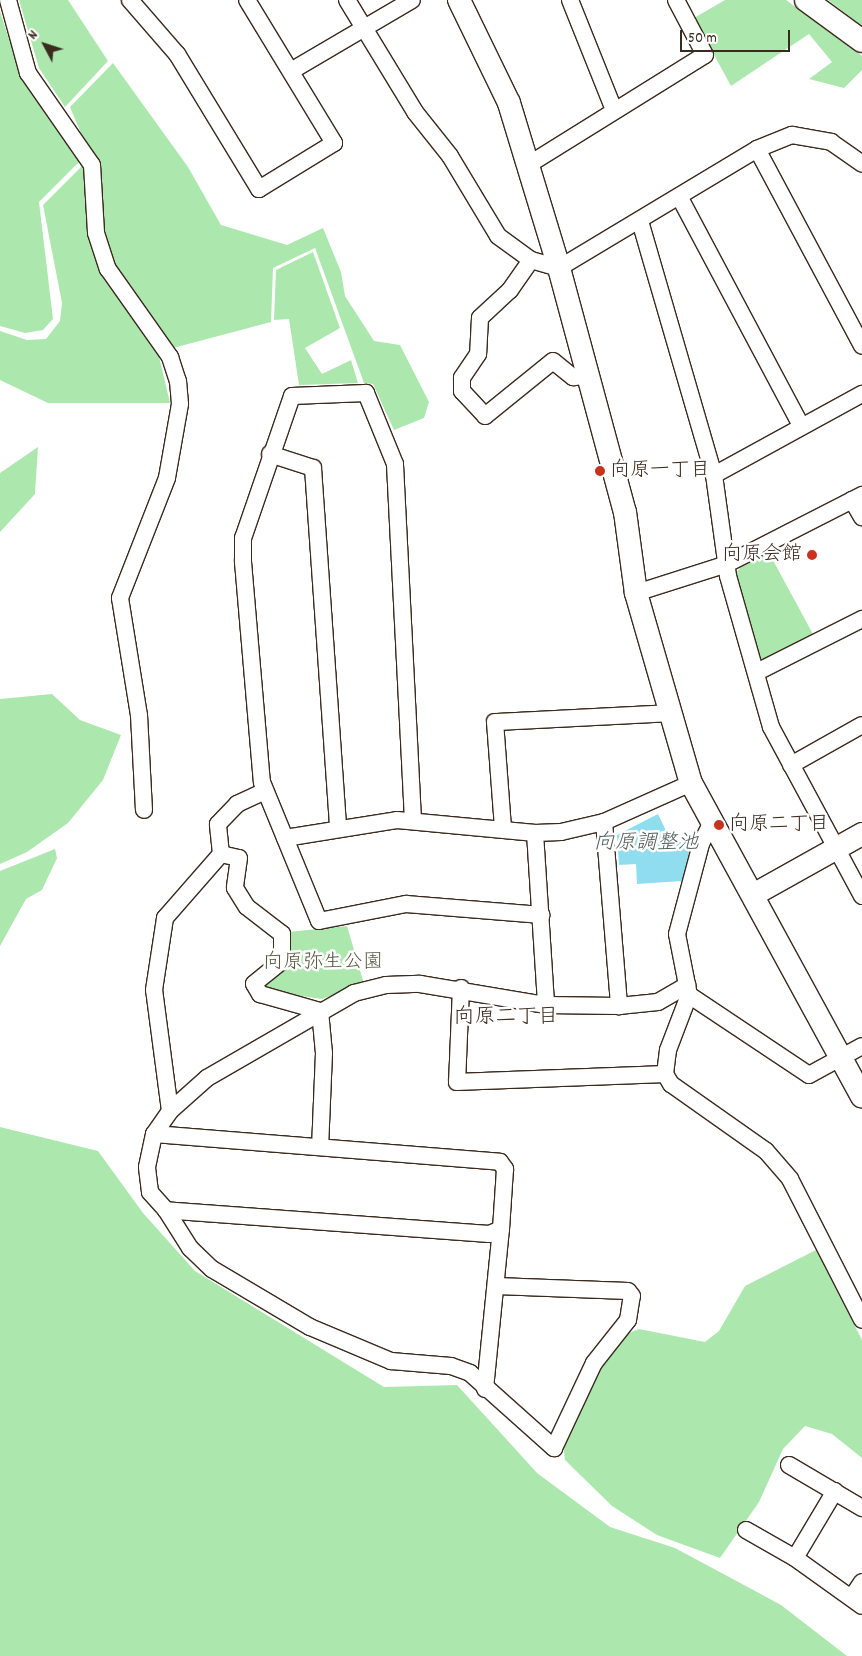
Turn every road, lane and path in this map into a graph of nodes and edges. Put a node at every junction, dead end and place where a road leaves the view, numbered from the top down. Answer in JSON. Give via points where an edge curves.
{"nodes":[{"id":1,"x":8,"y":0,"type":"edge"},
{"id":2,"x":130,"y":0,"type":"edge"},
{"id":3,"x":247,"y":0,"type":"edge"},
{"id":4,"x":347,"y":0,"type":"edge"},
{"id":5,"x":412,"y":0,"type":"edge"},
{"id":6,"x":459,"y":0,"type":"edge"},
{"id":7,"x":570,"y":0,"type":"edge"},
{"id":8,"x":676,"y":0,"type":"edge"},
{"id":9,"x":806,"y":0,"type":"edge"},
{"id":10,"x":364,"y":29,"type":"junction"},
{"id":11,"x":862,"y":41,"type":"edge"},
{"id":12,"x":291,"y":71,"type":"junction"},
{"id":13,"x":614,"y":110,"type":"junction"},
{"id":14,"x":757,"y":150,"type":"junction"},
{"id":15,"x":862,"y":164,"type":"edge"},
{"id":16,"x":528,"y":165,"type":"junction"},
{"id":17,"x":680,"y":198,"type":"junction"},
{"id":18,"x":640,"y":221,"type":"junction"},
{"id":19,"x":531,"y":260,"type":"junction"},
{"id":20,"x":559,"y":268,"type":"junction"},
{"id":21,"x":862,"y":346,"type":"edge"},
{"id":22,"x":586,"y":376,"type":"junction"},
{"id":23,"x":862,"y":394,"type":"edge"},
{"id":24,"x":801,"y":426,"type":"junction"},
{"id":25,"x":270,"y":454,"type":"junction"},
{"id":26,"x":714,"y":475,"type":"junction"},
{"id":27,"x":857,"y":498,"type":"edge"},
{"id":28,"x":862,"y":517,"type":"edge"},
{"id":29,"x":727,"y":564,"type":"junction"},
{"id":30,"x":636,"y":593,"type":"junction"},
{"id":31,"x":862,"y":619,"type":"edge"},
{"id":32,"x":757,"y":672,"type":"junction"},
{"id":33,"x":670,"y":713,"type":"junction"},
{"id":34,"x":862,"y":725,"type":"edge"},
{"id":35,"x":791,"y":765,"type":"junction"},
{"id":36,"x":691,"y":783,"type":"junction"},
{"id":37,"x":265,"y":791,"type":"junction"},
{"id":38,"x":144,"y":810,"type":"dead end"},
{"id":39,"x":412,"y":820,"type":"junction"},
{"id":40,"x":604,"y":822,"type":"junction"},
{"id":41,"x":712,"y":822,"type":"junction"},
{"id":42,"x":338,"y":828,"type":"junction"},
{"id":43,"x":503,"y":828,"type":"junction"},
{"id":44,"x":535,"y":834,"type":"junction"},
{"id":45,"x":862,"y":834,"type":"edge"},
{"id":46,"x":285,"y":838,"type":"junction"},
{"id":47,"x":836,"y":848,"type":"junction"},
{"id":48,"x":221,"y":854,"type":"junction"},
{"id":49,"x":753,"y":895,"type":"junction"},
{"id":50,"x":862,"y":896,"type":"edge"},
{"id":51,"x":542,"y":915,"type":"junction"},
{"id":52,"x":461,"y":988,"type":"junction"},
{"id":53,"x":688,"y":990,"type":"junction"},
{"id":54,"x":546,"y":1004,"type":"junction"},
{"id":55,"x":619,"y":1006,"type":"junction"},
{"id":56,"x":320,"y":1011,"type":"junction"},
{"id":57,"x":862,"y":1046,"type":"edge"},
{"id":58,"x":841,"y":1058,"type":"junction"},
{"id":59,"x":665,"y":1074,"type":"junction"},
{"id":60,"x":862,"y":1096,"type":"edge"},
{"id":61,"x":170,"y":1112,"type":"junction"},
{"id":62,"x":154,"y":1134,"type":"junction"},
{"id":63,"x":320,"y":1147,"type":"junction"},
{"id":64,"x":166,"y":1210,"type":"junction"},
{"id":65,"x":501,"y":1229,"type":"junction"},
{"id":66,"x":496,"y":1286,"type":"junction"},
{"id":67,"x":862,"y":1320,"type":"edge"},
{"id":68,"x":485,"y":1389,"type":"junction"},
{"id":69,"x":789,"y":1465,"type":"dead end"},
{"id":70,"x":835,"y":1491,"type":"junction"},
{"id":71,"x":862,"y":1508,"type":"edge"},
{"id":72,"x":746,"y":1530,"type":"dead end"},
{"id":73,"x":795,"y":1558,"type":"junction"},
{"id":74,"x":862,"y":1582,"type":"edge"},
{"id":75,"x":857,"y":1601,"type":"edge"}],
"edges":[{"from":1,"to":38,"type":"street","via":[[28,73],[92,165],[96,234],[108,269],[170,357],[178,381],[180,404],[167,478],[120,598],[139,715]]},
{"from":2,"to":12,"type":"street","via":[[177,54],[260,188],[334,143]]},
{"from":3,"to":12,"type":"street"},
{"from":4,"to":10,"type":"street"},
{"from":5,"to":10,"type":"street"},
{"from":6,"to":16,"type":"street","via":[[493,62]]},
{"from":7,"to":13,"type":"street"},
{"from":8,"to":13,"type":"street","via":[[704,55]]},
{"from":9,"to":11,"type":"street"},
{"from":10,"to":12,"type":"street"},
{"from":10,"to":19,"type":"street","via":[[498,236]]},
{"from":13,"to":16,"type":"street"},
{"from":14,"to":15,"type":"street","via":[[792,135],[812,135],[831,142]]},
{"from":14,"to":17,"type":"street"},
{"from":14,"to":21,"type":"street"},
{"from":16,"to":20,"type":"street"},
{"from":17,"to":18,"type":"street"},
{"from":17,"to":24,"type":"street"},
{"from":18,"to":20,"type":"street"},
{"from":18,"to":26,"type":"street"},
{"from":19,"to":20,"type":"street"},
{"from":19,"to":22,"type":"street","via":[[510,290],[480,318],[478,354],[462,378],[462,391],[485,416],[553,362],[573,377]]},
{"from":20,"to":22,"type":"street"},
{"from":22,"to":30,"type":"street","via":[[625,512]]},
{"from":23,"to":24,"type":"street"},
{"from":24,"to":26,"type":"street"},
{"from":25,"to":37,"type":"street","via":[[243,538]]},
{"from":25,"to":39,"type":"street","via":[[292,396],[366,392],[395,464]]},
{"from":25,"to":42,"type":"street","via":[[314,468]]},
{"from":26,"to":29,"type":"street"},
{"from":27,"to":28,"type":"street"},
{"from":27,"to":29,"type":"street"},
{"from":29,"to":30,"type":"street"},
{"from":29,"to":32,"type":"street"},
{"from":30,"to":33,"type":"street"},
{"from":31,"to":32,"type":"street"},
{"from":32,"to":35,"type":"street","via":[[771,727]]},
{"from":33,"to":36,"type":"street"},
{"from":33,"to":43,"type":"street","via":[[495,722]]},
{"from":34,"to":35,"type":"street"},
{"from":35,"to":47,"type":"street"},
{"from":36,"to":40,"type":"street"},
{"from":36,"to":41,"type":"street"},
{"from":37,"to":46,"type":"street"},
{"from":37,"to":48,"type":"street","via":[[237,804],[218,824]]},
{"from":39,"to":42,"type":"street"},
{"from":39,"to":43,"type":"street"},
{"from":40,"to":44,"type":"street"},
{"from":40,"to":55,"type":"street"},
{"from":41,"to":49,"type":"street"},
{"from":41,"to":53,"type":"street","via":[[701,844],[677,934]]},
{"from":42,"to":46,"type":"street"},
{"from":43,"to":44,"type":"street"},
{"from":44,"to":51,"type":"street"},
{"from":45,"to":47,"type":"street"},
{"from":46,"to":51,"type":"street","via":[[319,921],[406,904]]},
{"from":47,"to":49,"type":"street"},
{"from":47,"to":50,"type":"street"},
{"from":48,"to":56,"type":"street","via":[[239,858],[235,888],[247,908],[282,934],[282,961],[254,984],[260,994]]},
{"from":48,"to":61,"type":"street","via":[[165,918],[154,968]]},
{"from":49,"to":58,"type":"street"},
{"from":51,"to":54,"type":"street"},
{"from":52,"to":54,"type":"street"},
{"from":52,"to":56,"type":"street","via":[[386,985],[354,993]]},
{"from":52,"to":59,"type":"street","via":[[457,1082]]},
{"from":53,"to":55,"type":"street","via":[[658,1002]]},
{"from":53,"to":58,"type":"street","via":[[809,1075]]},
{"from":53,"to":59,"type":"street","via":[[668,1050]]},
{"from":54,"to":55,"type":"street"},
{"from":56,"to":61,"type":"street","via":[[207,1078]]},
{"from":56,"to":63,"type":"street","via":[[324,1053]]},
{"from":57,"to":58,"type":"street"},
{"from":58,"to":60,"type":"street"},
{"from":59,"to":67,"type":"street","via":[[671,1084],[766,1151],[790,1179]]},
{"from":61,"to":62,"type":"street"},
{"from":62,"to":63,"type":"street"},
{"from":62,"to":64,"type":"street","via":[[147,1167],[150,1192]]},
{"from":63,"to":65,"type":"street","via":[[500,1162],[505,1169]]},
{"from":64,"to":65,"type":"street","via":[[489,1234]]},
{"from":64,"to":68,"type":"street","via":[[190,1248],[212,1269],[310,1327],[391,1361],[451,1366],[470,1373]]},
{"from":65,"to":66,"type":"street"},
{"from":66,"to":68,"type":"street"},
{"from":66,"to":68,"type":"street","via":[[628,1291],[632,1296],[628,1320],[594,1363],[554,1448]]},
{"from":69,"to":70,"type":"street"},
{"from":70,"to":71,"type":"street"},
{"from":70,"to":73,"type":"street"},
{"from":72,"to":73,"type":"street"},
{"from":73,"to":75,"type":"street"},
{"from":74,"to":75,"type":"street"}]}
